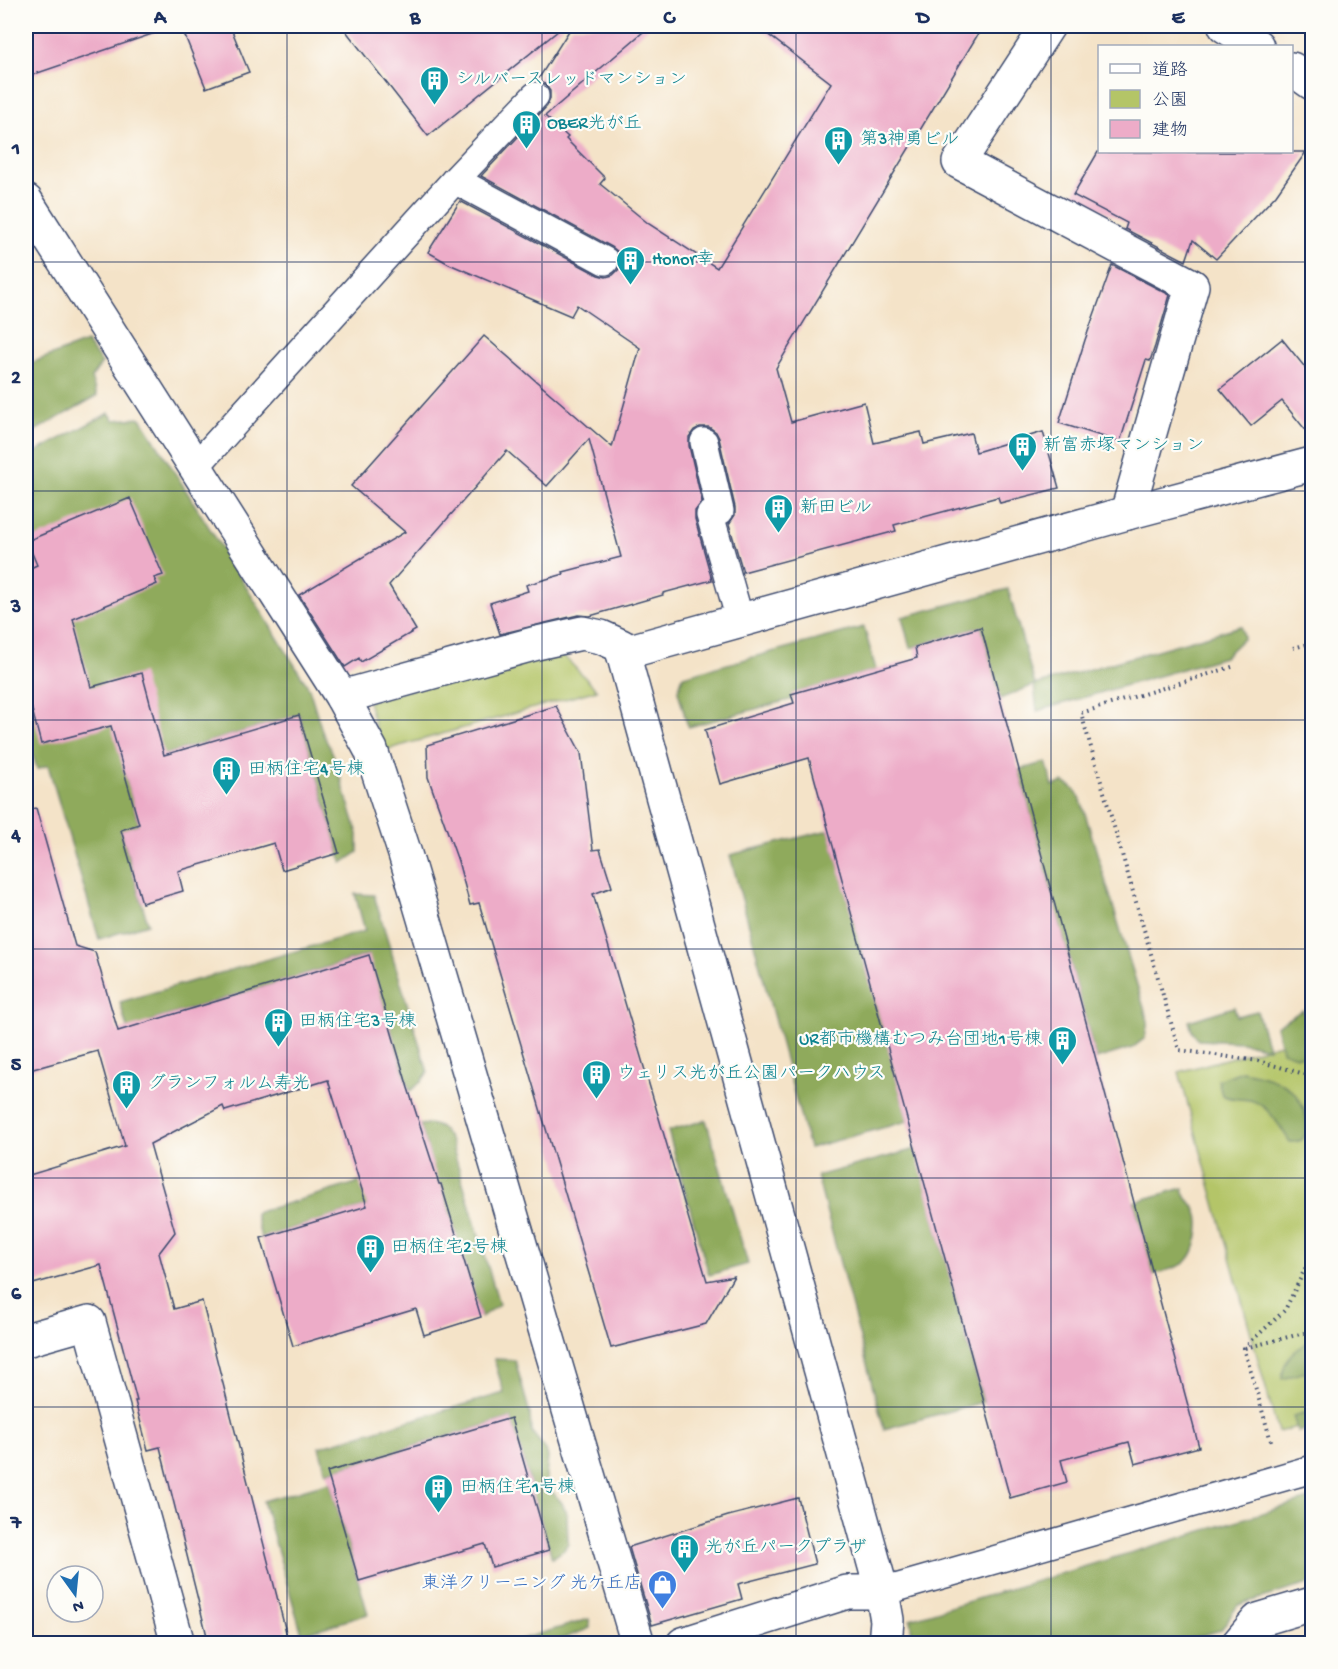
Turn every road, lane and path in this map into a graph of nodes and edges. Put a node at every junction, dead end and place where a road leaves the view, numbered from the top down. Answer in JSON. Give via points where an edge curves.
{"nodes":[{"id":1,"x":1048,"y":26,"type":"edge"},
{"id":2,"x":1225,"y":26,"type":"edge"},
{"id":3,"x":1255,"y":45,"type":"edge"},
{"id":4,"x":1293,"y":70,"type":"edge"},
{"id":5,"x":1312,"y":83,"type":"edge"},
{"id":6,"x":535,"y":96,"type":"dead end"},
{"id":7,"x":455,"y":180,"type":"junction"},
{"id":8,"x":26,"y":201,"type":"edge"},
{"id":9,"x":605,"y":261,"type":"dead end"},
{"id":10,"x":704,"y":442,"type":"dead end"},
{"id":11,"x":1312,"y":464,"type":"edge"},
{"id":12,"x":196,"y":466,"type":"junction"},
{"id":13,"x":1127,"y":513,"type":"junction"},
{"id":14,"x":740,"y":620,"type":"junction"},
{"id":15,"x":1312,"y":643,"type":"edge"},
{"id":16,"x":1293,"y":648,"type":"dead end"},
{"id":17,"x":623,"y":653,"type":"junction"},
{"id":18,"x":1232,"y":667,"type":"dead end"},
{"id":19,"x":342,"y":697,"type":"junction"},
{"id":20,"x":1312,"y":1076,"type":"edge"},
{"id":21,"x":1312,"y":1244,"type":"edge"},
{"id":22,"x":1312,"y":1331,"type":"edge"},
{"id":23,"x":26,"y":1340,"type":"edge"},
{"id":24,"x":1244,"y":1348,"type":"junction"},
{"id":25,"x":1312,"y":1469,"type":"edge"},
{"id":26,"x":1281,"y":1478,"type":"junction"},
{"id":27,"x":882,"y":1592,"type":"junction"},
{"id":28,"x":1312,"y":1604,"type":"edge"},
{"id":29,"x":178,"y":1644,"type":"edge"},
{"id":30,"x":638,"y":1644,"type":"edge"},
{"id":31,"x":682,"y":1644,"type":"edge"},
{"id":32,"x":885,"y":1644,"type":"edge"},
{"id":33,"x":1238,"y":1644,"type":"edge"}],
"edges":[{"from":1,"to":13,"type":"street","via":[[958,162],[1192,286]]},
{"from":2,"to":3,"type":"street"},
{"from":4,"to":5,"type":"street"},
{"from":6,"to":7,"type":"lane"},
{"from":7,"to":9,"type":"lane"},
{"from":7,"to":12,"type":"lane"},
{"from":8,"to":12,"type":"street"},
{"from":10,"to":14,"type":"lane","via":[[720,511],[710,515]]},
{"from":11,"to":13,"type":"street"},
{"from":12,"to":19,"type":"street"},
{"from":13,"to":14,"type":"street"},
{"from":14,"to":17,"type":"street"},
{"from":15,"to":16,"type":"path"},
{"from":17,"to":19,"type":"street","via":[[621,646],[582,633]]},
{"from":17,"to":27,"type":"street"},
{"from":18,"to":20,"type":"path","via":[[1081,712],[1179,1050],[1258,1061]]},
{"from":19,"to":30,"type":"street","via":[[371,750],[405,854]]},
{"from":21,"to":24,"type":"path","via":[[1306,1268],[1284,1310]]},
{"from":22,"to":24,"type":"path"},
{"from":23,"to":29,"type":"street","via":[[89,1322]]},
{"from":24,"to":26,"type":"path"},
{"from":25,"to":26,"type":"lane"},
{"from":26,"to":27,"type":"lane"},
{"from":27,"to":31,"type":"street","via":[[847,1592]]},
{"from":27,"to":32,"type":"street","via":[[887,1620]]},
{"from":28,"to":33,"type":"street","via":[[1258,1620]]}]}
